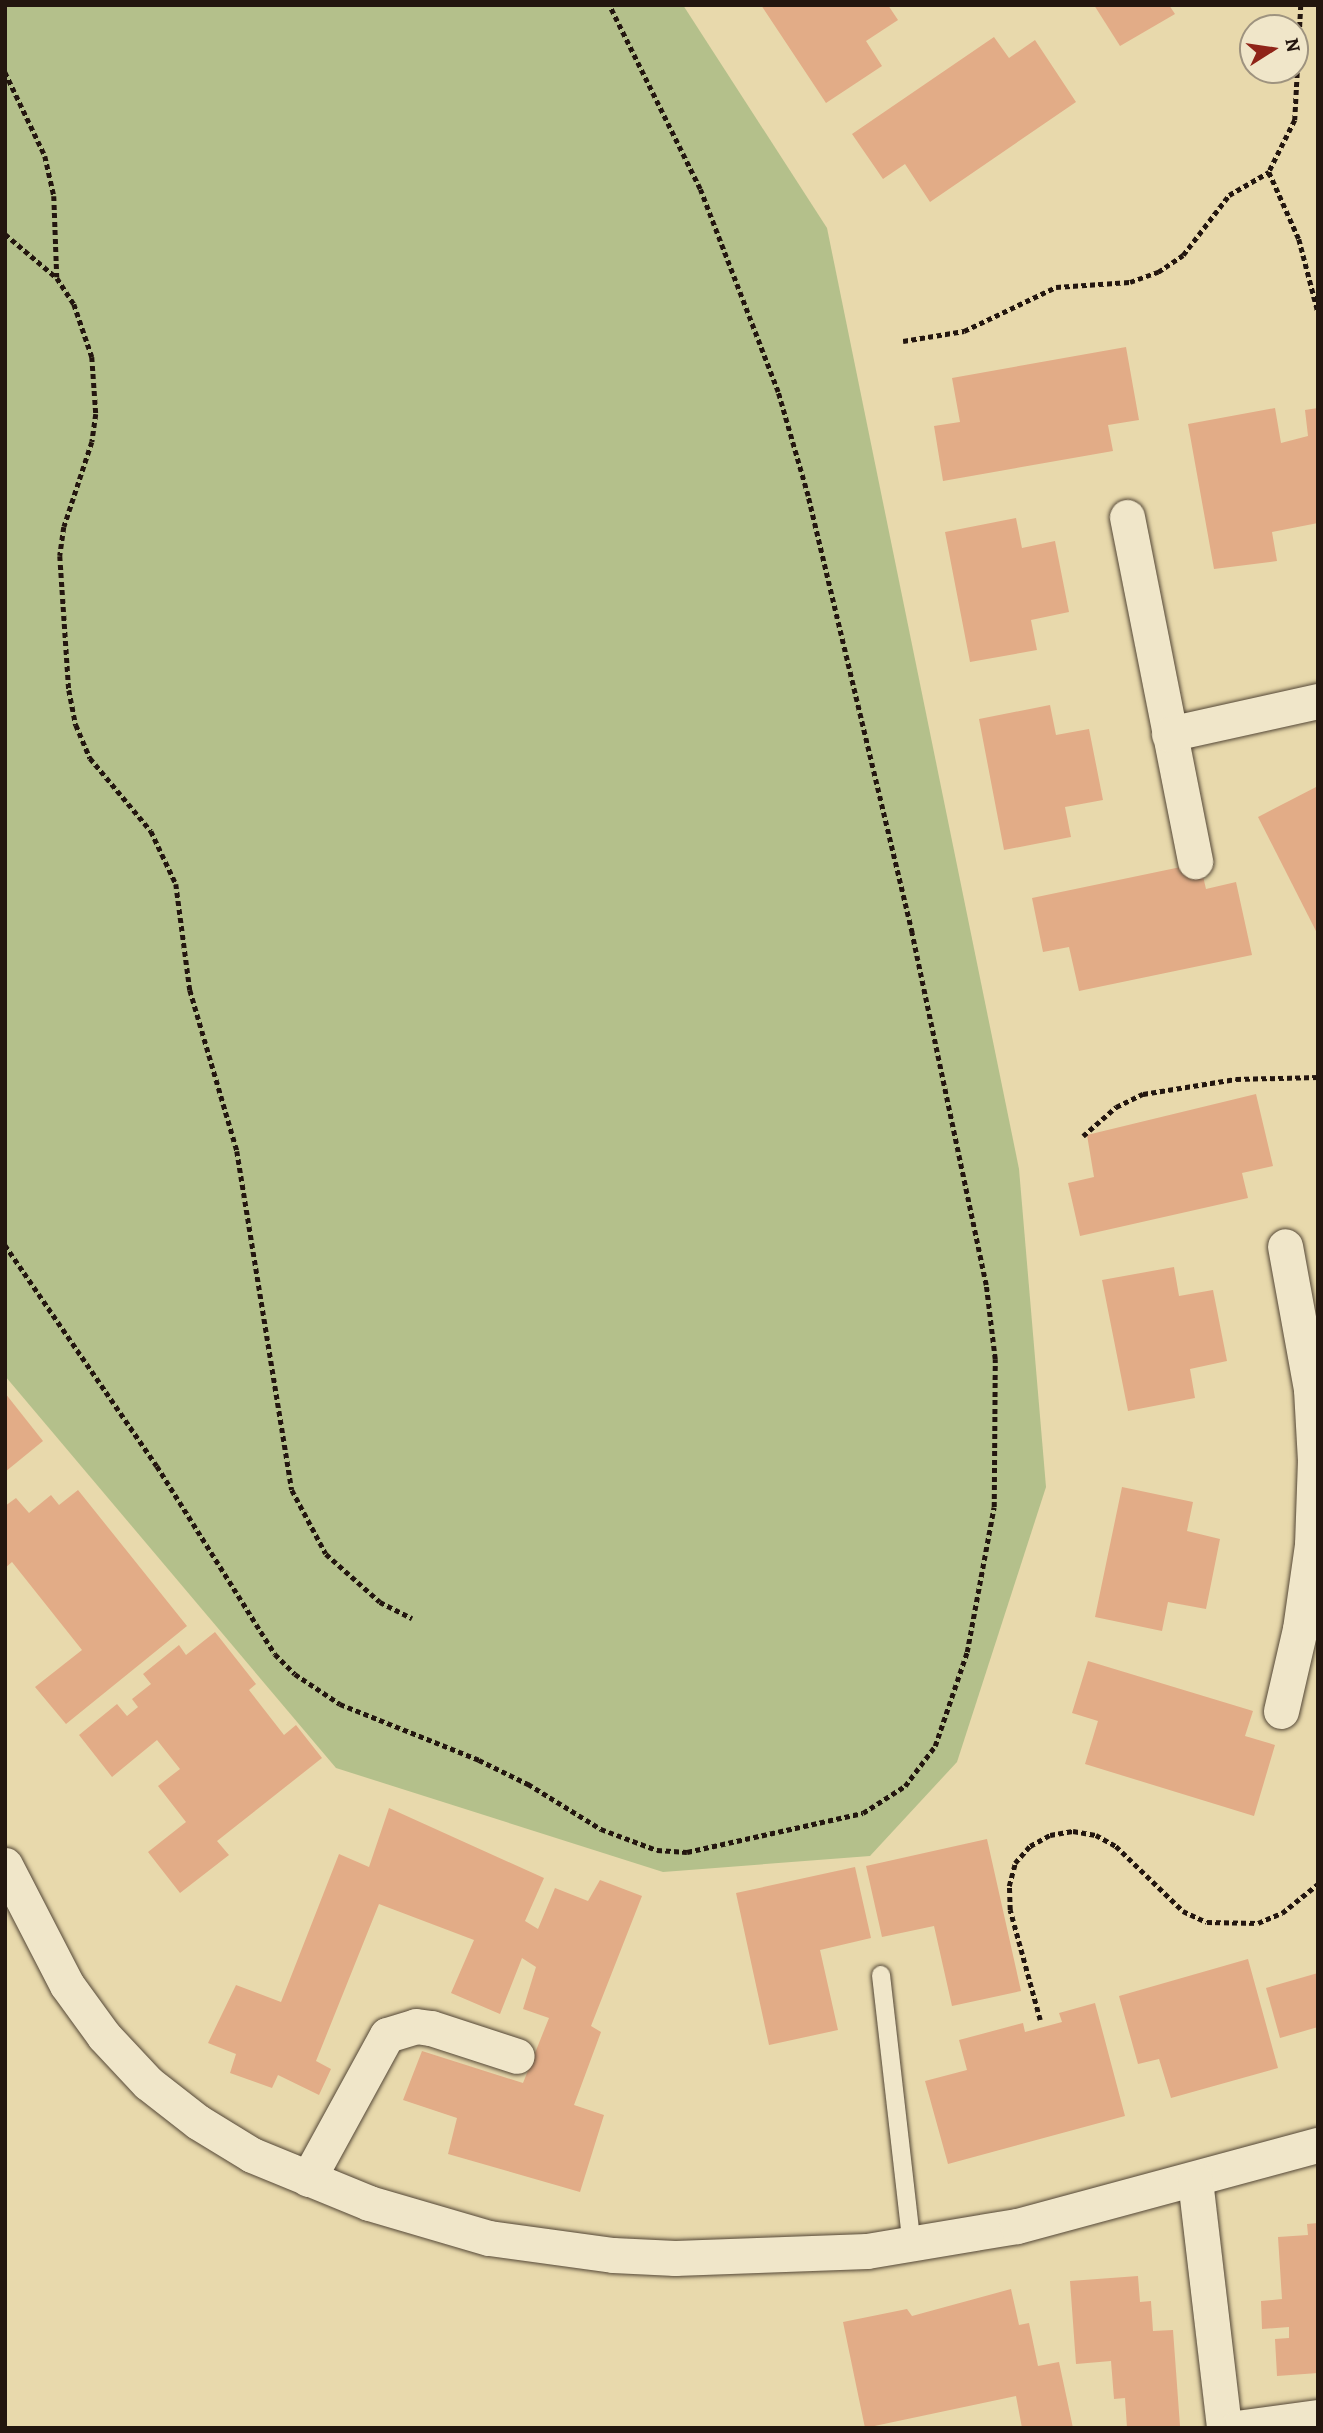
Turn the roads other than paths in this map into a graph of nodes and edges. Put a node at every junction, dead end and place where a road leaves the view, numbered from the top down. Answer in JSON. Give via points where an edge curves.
{"nodes":[{"id":1,"x":1127,"y":517,"type":"dead end"},
{"id":2,"x":1318,"y":701,"type":"edge"},
{"id":3,"x":1169,"y":734,"type":"junction"},
{"id":4,"x":1195,"y":860,"type":"dead end"},
{"id":5,"x":1285,"y":1246,"type":"dead end"},
{"id":6,"x":1316,"y":1460,"type":"edge"},
{"id":7,"x":1281,"y":1711,"type":"dead end"},
{"id":8,"x":5,"y":1865,"type":"edge"},
{"id":9,"x":20,"y":1933,"type":"edge"},
{"id":10,"x":881,"y":1975,"type":"dead end"},
{"id":11,"x":517,"y":2056,"type":"dead end"},
{"id":12,"x":1318,"y":2146,"type":"edge"},
{"id":13,"x":308,"y":2179,"type":"junction"},
{"id":14,"x":1195,"y":2180,"type":"junction"},
{"id":15,"x":912,"y":2246,"type":"junction"},
{"id":16,"x":1318,"y":2417,"type":"edge"},
{"id":17,"x":1224,"y":2428,"type":"edge"},
{"id":18,"x":1237,"y":2428,"type":"edge"}],
"edges":[{"from":1,"to":3,"type":"street"},
{"from":2,"to":3,"type":"street"},
{"from":3,"to":4,"type":"street"},
{"from":5,"to":6,"type":"street","via":[[1304,1341]]},
{"from":6,"to":7,"type":"street","via":[[1312,1545],[1300,1629]]},
{"from":8,"to":9,"type":"street"},
{"from":9,"to":13,"type":"street","via":[[148,2083],[252,2155]]},
{"from":10,"to":15,"type":"lane"},
{"from":11,"to":13,"type":"street","via":[[431,2028],[408,2027],[387,2035]]},
{"from":12,"to":14,"type":"street"},
{"from":13,"to":15,"type":"street","via":[[369,2203],[477,2235],[613,2255],[822,2255]]},
{"from":14,"to":15,"type":"street","via":[[1017,2226]]},
{"from":14,"to":17,"type":"street"},
{"from":16,"to":18,"type":"street"}]}
